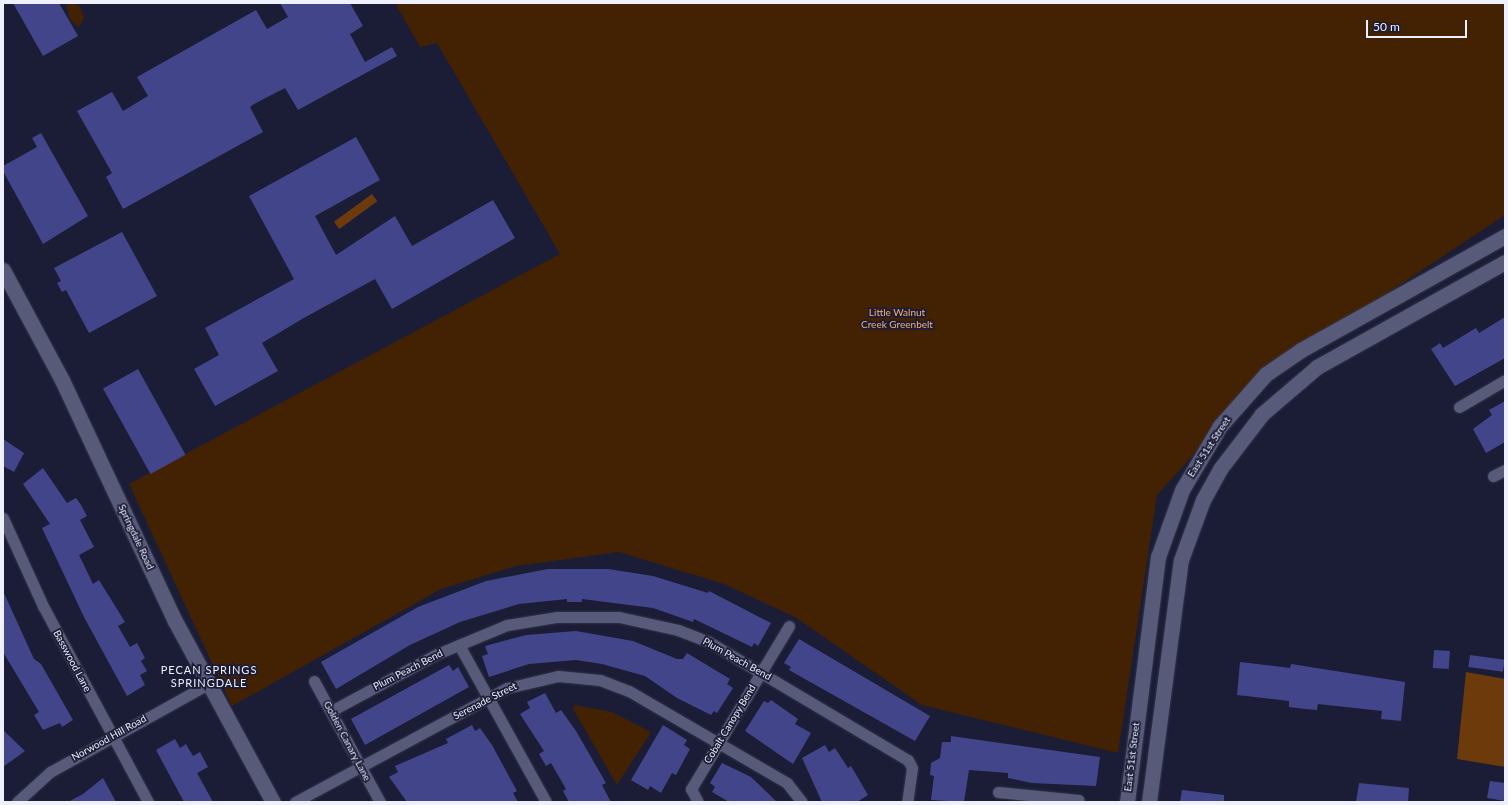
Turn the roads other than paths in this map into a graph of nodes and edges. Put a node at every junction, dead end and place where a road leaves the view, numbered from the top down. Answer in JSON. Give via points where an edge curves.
{"nodes":[{"id":1,"x":1505,"y":236,"type":"edge"},
{"id":2,"x":1505,"y":262,"type":"edge"},
{"id":3,"x":3,"y":270,"type":"edge"},
{"id":4,"x":1505,"y":380,"type":"edge"},
{"id":5,"x":1459,"y":407,"type":"dead end"},
{"id":6,"x":1505,"y":470,"type":"edge"},
{"id":7,"x":1493,"y":476,"type":"dead end"},
{"id":8,"x":3,"y":518,"type":"edge"},
{"id":9,"x":789,"y":626,"type":"dead end"},
{"id":10,"x":459,"y":645,"type":"junction"},
{"id":11,"x":762,"y":672,"type":"junction"},
{"id":12,"x":314,"y":681,"type":"dead end"},
{"id":13,"x":208,"y":684,"type":"junction"},
{"id":14,"x":489,"y":698,"type":"junction"},
{"id":15,"x":331,"y":711,"type":"junction"},
{"id":16,"x":1136,"y":728,"type":"junction"},
{"id":17,"x":1157,"y":732,"type":"junction"},
{"id":18,"x":111,"y":736,"type":"junction"},
{"id":19,"x":719,"y":742,"type":"junction"},
{"id":20,"x":361,"y":767,"type":"junction"},
{"id":21,"x":998,"y":792,"type":"dead end"},
{"id":22,"x":1042,"y":799,"type":"edge"},
{"id":23,"x":1079,"y":800,"type":"dead end"},
{"id":24,"x":17,"y":802,"type":"edge"},
{"id":25,"x":148,"y":802,"type":"edge"},
{"id":26,"x":273,"y":802,"type":"edge"},
{"id":27,"x":295,"y":802,"type":"edge"},
{"id":28,"x":380,"y":802,"type":"edge"},
{"id":29,"x":546,"y":802,"type":"edge"},
{"id":30,"x":698,"y":802,"type":"edge"},
{"id":31,"x":802,"y":802,"type":"edge"},
{"id":32,"x":907,"y":802,"type":"edge"},
{"id":33,"x":1127,"y":802,"type":"edge"},
{"id":34,"x":1149,"y":802,"type":"edge"}],
"edges":[{"from":1,"to":16,"type":"street","name":"East 51st Street","via":[[1301,350],[1266,374],[1220,426],[1182,490],[1158,557]]},
{"from":2,"to":17,"type":"street","via":[[1317,367],[1282,394],[1239,440],[1203,500],[1181,560]]},
{"from":3,"to":13,"type":"street","name":"Springdale Road","via":[[62,380]]},
{"from":4,"to":5,"type":"street"},
{"from":6,"to":7,"type":"street"},
{"from":8,"to":18,"type":"street","name":"Basswood Lane","via":[[43,606]]},
{"from":9,"to":11,"type":"street","name":"Cobalt Canopy Bend"},
{"from":10,"to":11,"type":"street","name":"Plum Peach Bend","via":[[508,625],[532,620],[619,618],[678,630],[709,642]]},
{"from":10,"to":14,"type":"street"},
{"from":10,"to":15,"type":"street","name":"Plum Peach Bend"},
{"from":11,"to":19,"type":"street","name":"Cobalt Canopy Bend"},
{"from":11,"to":32,"type":"street","name":"Plum Peach Bend","via":[[908,760],[912,768]]},
{"from":12,"to":15,"type":"street","name":"Golden Canary Lane"},
{"from":13,"to":18,"type":"street","name":"Norwood Hill Road"},
{"from":13,"to":26,"type":"street","name":"Springdale Road"},
{"from":14,"to":19,"type":"street","name":"Serenade Street","via":[[507,688],[544,677],[600,680],[636,694]]},
{"from":14,"to":20,"type":"street","name":"Serenade Street"},
{"from":14,"to":29,"type":"street"},
{"from":15,"to":20,"type":"street","name":"Golden Canary Lane"},
{"from":16,"to":17,"type":"street"},
{"from":16,"to":33,"type":"street","name":"East 51st Street"},
{"from":17,"to":34,"type":"street"},
{"from":18,"to":24,"type":"street","name":"Norwood Hill Road","via":[[50,772]]},
{"from":18,"to":25,"type":"street","name":"Basswood Lane"},
{"from":19,"to":30,"type":"street","name":"Cobalt Canopy Bend","via":[[691,789]]},
{"from":19,"to":31,"type":"street","name":"Serenade Street","via":[[787,783]]},
{"from":20,"to":27,"type":"street","name":"Serenade Street"},
{"from":20,"to":28,"type":"street","name":"Golden Canary Lane"},
{"from":21,"to":22,"type":"street"},
{"from":22,"to":23,"type":"street"}]}
